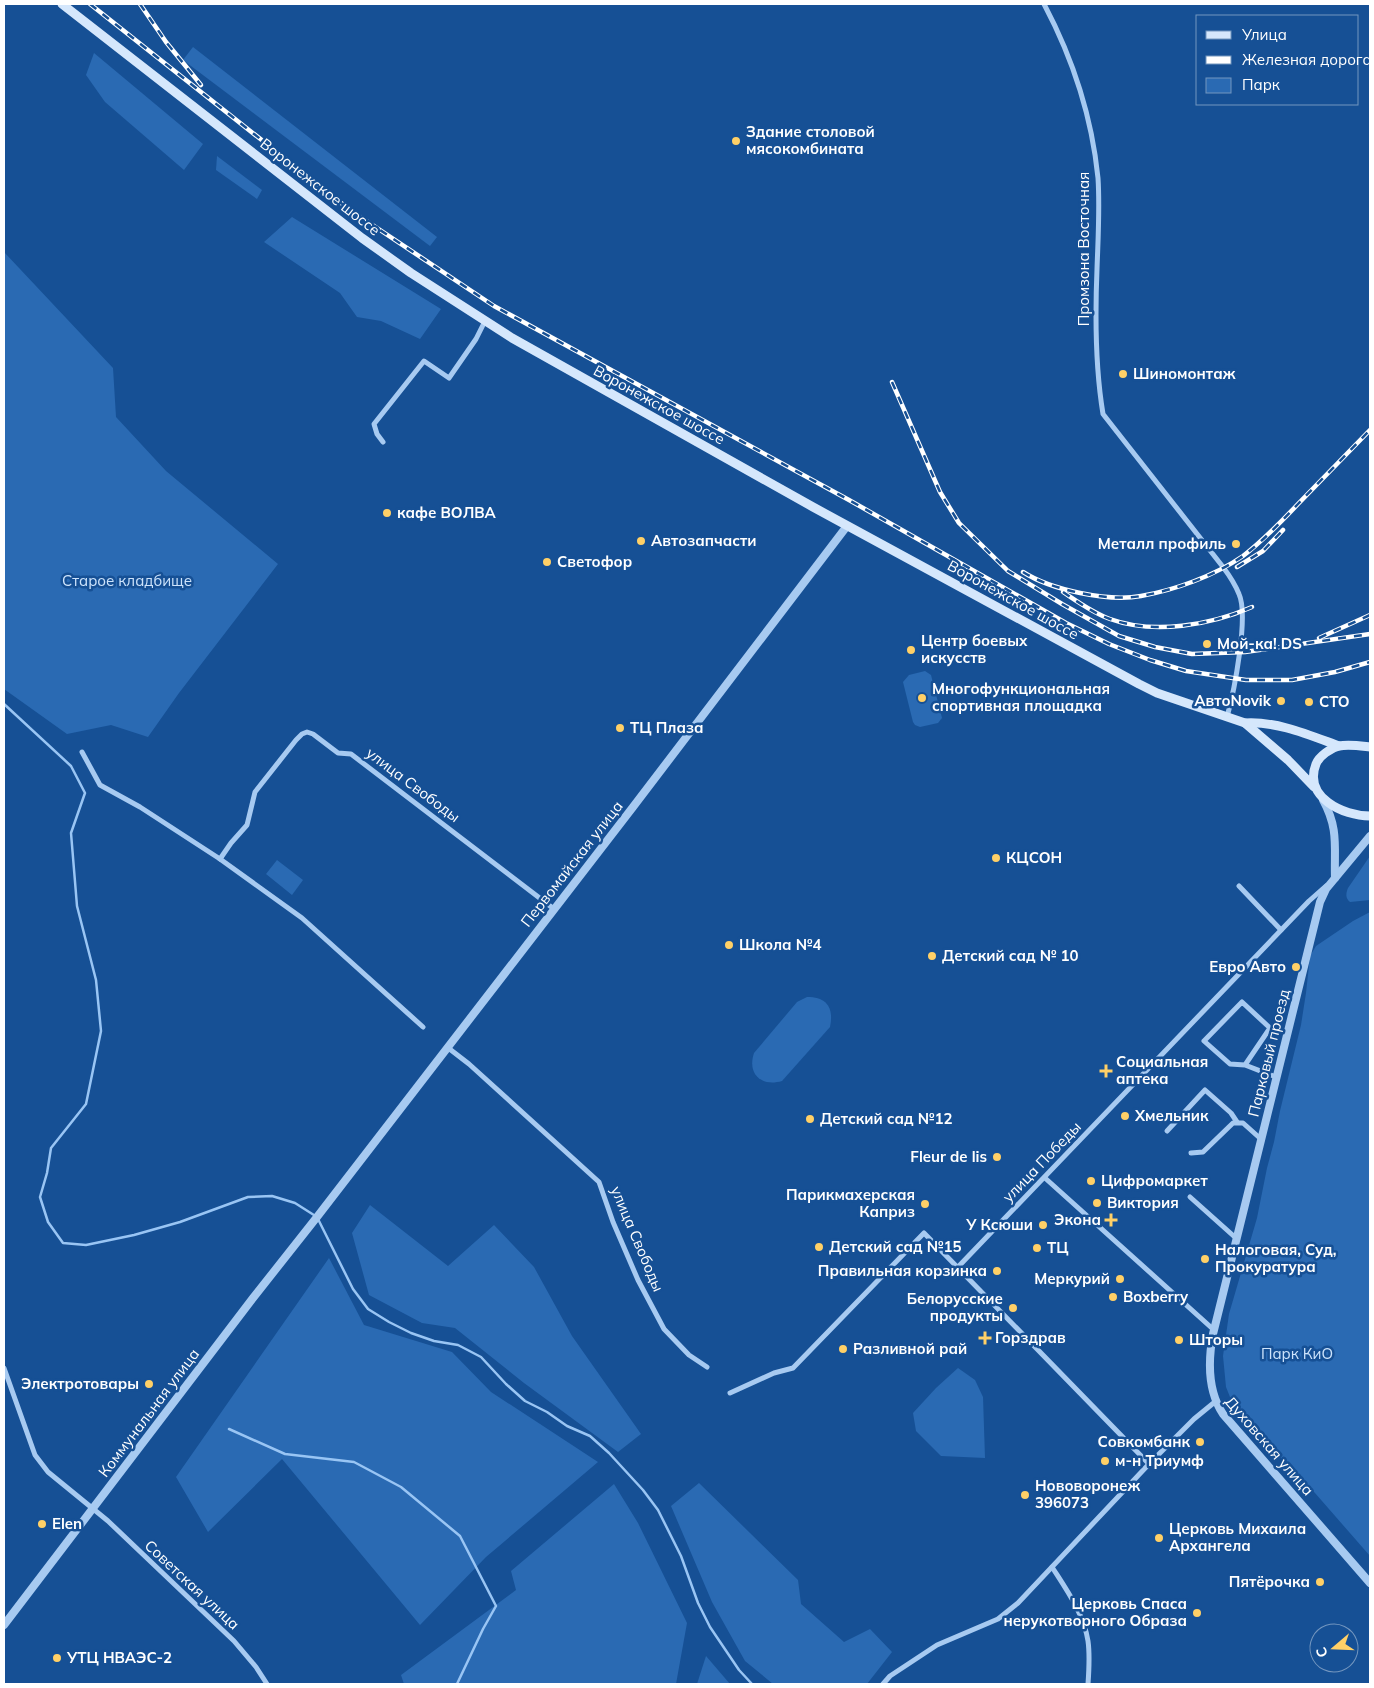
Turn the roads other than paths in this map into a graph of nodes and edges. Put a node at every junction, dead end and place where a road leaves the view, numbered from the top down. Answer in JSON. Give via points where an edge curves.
{"nodes":[{"id":1,"x":62,"y":4,"type":"edge"},
{"id":2,"x":1044,"y":4,"type":"edge"},
{"id":3,"x":485,"y":322,"type":"junction"},
{"id":4,"x":383,"y":442,"type":"dead end"},
{"id":5,"x":847,"y":526,"type":"junction"},
{"id":6,"x":1227,"y":717,"type":"junction"},
{"id":7,"x":1245,"y":723,"type":"junction"},
{"id":8,"x":1339,"y":746,"type":"junction"},
{"id":9,"x":1370,"y":748,"type":"edge"},
{"id":10,"x":82,"y":752,"type":"dead end"},
{"id":11,"x":1318,"y":793,"type":"junction"},
{"id":12,"x":1370,"y":816,"type":"edge"},
{"id":13,"x":1370,"y":836,"type":"edge"},
{"id":14,"x":220,"y":859,"type":"junction"},
{"id":15,"x":1335,"y":878,"type":"junction"},
{"id":16,"x":1239,"y":886,"type":"dead end"},
{"id":17,"x":554,"y":909,"type":"junction"},
{"id":18,"x":1281,"y":930,"type":"junction"},
{"id":19,"x":423,"y":1027,"type":"dead end"},
{"id":20,"x":448,"y":1046,"type":"junction"},
{"id":21,"x":1245,"y":1065,"type":"junction"},
{"id":22,"x":1276,"y":1077,"type":"junction"},
{"id":23,"x":1237,"y":1122,"type":"junction"},
{"id":24,"x":1167,"y":1131,"type":"dead end"},
{"id":25,"x":1262,"y":1140,"type":"junction"},
{"id":26,"x":1191,"y":1153,"type":"dead end"},
{"id":27,"x":1045,"y":1178,"type":"junction"},
{"id":28,"x":1190,"y":1197,"type":"dead end"},
{"id":29,"x":317,"y":1217,"type":"joint"},
{"id":30,"x":1237,"y":1239,"type":"junction"},
{"id":31,"x":958,"y":1267,"type":"junction"},
{"id":32,"x":1214,"y":1330,"type":"junction"},
{"id":33,"x":707,"y":1367,"type":"dead end"},
{"id":34,"x":4,"y":1368,"type":"edge"},
{"id":35,"x":730,"y":1393,"type":"dead end"},
{"id":36,"x":1216,"y":1401,"type":"junction"},
{"id":37,"x":1149,"y":1464,"type":"junction"},
{"id":38,"x":94,"y":1509,"type":"junction"},
{"id":39,"x":1052,"y":1566,"type":"junction"},
{"id":40,"x":1370,"y":1583,"type":"edge"},
{"id":41,"x":4,"y":1625,"type":"edge"},
{"id":42,"x":267,"y":1684,"type":"edge"},
{"id":43,"x":883,"y":1684,"type":"edge"},
{"id":44,"x":1088,"y":1684,"type":"edge"}],
"edges":[{"from":1,"to":3,"type":"main road","name":"Воронежское шоссе","via":[[362,238]]},
{"from":2,"to":6,"type":"street","name":"Промзона Восточная","via":[[1072,69],[1091,130],[1099,230],[1097,352],[1103,414],[1223,567],[1240,594],[1243,617],[1236,679]]},
{"from":3,"to":4,"type":"street","via":[[449,378],[424,361],[374,424]]},
{"from":3,"to":5,"type":"main road","name":"Воронежское шоссе"},
{"from":5,"to":6,"type":"main road","name":"Воронежское шоссе","via":[[1139,684]]},
{"from":5,"to":17,"type":"street","name":"Первомайская улица"},
{"from":6,"to":7,"type":"main road","name":"Воронежское шоссе"},
{"from":7,"to":8,"type":"main road","name":"Воронежское шоссе","via":[[1283,727]]},
{"from":7,"to":11,"type":"main road","name":"Воронежское шоссе","via":[[1293,764]]},
{"from":8,"to":9,"type":"main road","name":"Воронежское шоссе"},
{"from":8,"to":11,"type":"main road","via":[[1317,761],[1313,780]]},
{"from":10,"to":14,"type":"street","via":[[100,785]]},
{"from":11,"to":12,"type":"main road","name":"Воронежское шоссе","via":[[1335,807]]},
{"from":11,"to":15,"type":"street","via":[[1335,830]]},
{"from":13,"to":15,"type":"street","name":"Парковый проезд"},
{"from":14,"to":17,"type":"street","name":"улица Свободы","via":[[248,826],[255,792],[296,740],[307,732],[338,753],[351,754]]},
{"from":14,"to":19,"type":"street","via":[[302,918]]},
{"from":15,"to":18,"type":"street","name":"улица Победы"},
{"from":15,"to":22,"type":"street","name":"Парковый проезд","via":[[1320,902]]},
{"from":16,"to":18,"type":"street"},
{"from":17,"to":20,"type":"street","name":"Первомайская улица"},
{"from":18,"to":27,"type":"street","name":"улица Победы"},
{"from":20,"to":29,"type":"street","name":"Первомайская улица"},
{"from":20,"to":33,"type":"street","name":"улица Свободы","via":[[599,1182],[638,1280],[664,1329],[689,1355]]},
{"from":21,"to":21,"type":"street","via":[[1270,1028],[1242,1002],[1204,1041],[1230,1064]]},
{"from":21,"to":22,"type":"street"},
{"from":22,"to":25,"type":"street","name":"Парковый проезд"},
{"from":23,"to":24,"type":"street","via":[[1205,1090]]},
{"from":23,"to":25,"type":"street"},
{"from":23,"to":26,"type":"street","via":[[1203,1152]]},
{"from":25,"to":30,"type":"street","name":"Парковый проезд"},
{"from":27,"to":31,"type":"street","name":"улица Победы"},
{"from":27,"to":32,"type":"street"},
{"from":28,"to":30,"type":"street"},
{"from":29,"to":38,"type":"street","name":"Коммунальная улица"},
{"from":30,"to":32,"type":"street","name":"Парковый проезд"},
{"from":31,"to":35,"type":"street","via":[[924,1233],[793,1368]]},
{"from":31,"to":37,"type":"street"},
{"from":32,"to":36,"type":"street","name":"Парковый проезд","via":[[1210,1371]]},
{"from":34,"to":38,"type":"street","name":"Советская улица","via":[[40,1463]]},
{"from":36,"to":37,"type":"street","name":"Духовская улица"},
{"from":36,"to":40,"type":"street","name":"Духовская улица","via":[[1226,1417]]},
{"from":37,"to":39,"type":"street","name":"Духовская улица"},
{"from":38,"to":41,"type":"street","name":"Коммунальная улица"},
{"from":38,"to":42,"type":"street","name":"Советская улица","via":[[234,1641]]},
{"from":39,"to":43,"type":"street","name":"Духовская улица","via":[[1018,1603],[998,1619],[937,1645]]},
{"from":39,"to":44,"type":"street","via":[[1082,1619],[1088,1641]]}]}
